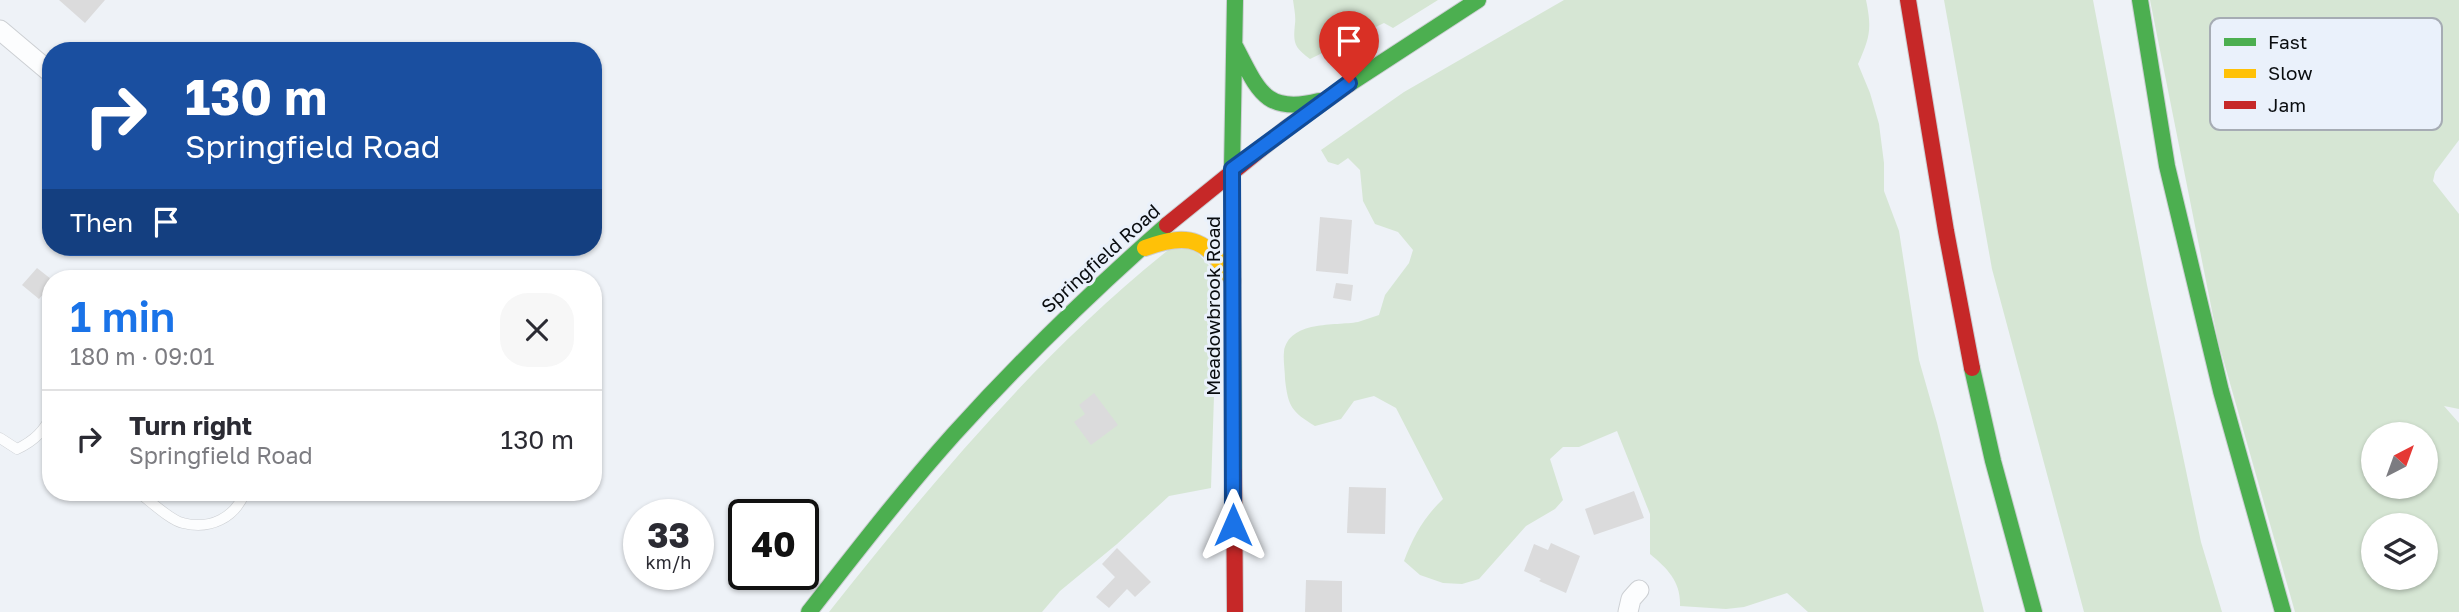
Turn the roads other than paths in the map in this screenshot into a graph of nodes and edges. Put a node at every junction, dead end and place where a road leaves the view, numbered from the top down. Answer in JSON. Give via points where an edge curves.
{"nodes":[{"id":1,"x":1235,"y":0,"type":"edge"},
{"id":2,"x":1478,"y":0,"type":"edge"},
{"id":3,"x":1908,"y":0,"type":"edge"},
{"id":4,"x":2140,"y":0,"type":"edge"},
{"id":5,"x":0,"y":30,"type":"edge"},
{"id":6,"x":1234,"y":46,"type":"junction"},
{"id":7,"x":42,"y":65,"type":"edge"},
{"id":8,"x":1328,"y":98,"type":"junction"},
{"id":9,"x":1232,"y":169,"type":"junction"},
{"id":10,"x":1132,"y":254,"type":"junction"},
{"id":11,"x":1233,"y":281,"type":"junction"},
{"id":12,"x":42,"y":430,"type":"edge"},
{"id":13,"x":0,"y":438,"type":"edge"},
{"id":14,"x":150,"y":501,"type":"edge"},
{"id":15,"x":241,"y":501,"type":"edge"},
{"id":16,"x":1639,"y":590,"type":"dead end"},
{"id":17,"x":809,"y":612,"type":"edge"},
{"id":18,"x":1235,"y":612,"type":"edge"},
{"id":19,"x":1628,"y":612,"type":"edge"},
{"id":20,"x":2034,"y":612,"type":"edge"},
{"id":21,"x":2283,"y":612,"type":"edge"}],
"edges":[{"from":1,"to":6,"type":"main road","name":"Meadowbrook Road"},
{"from":2,"to":8,"type":"main road","name":"Springfield Road"},
{"from":3,"to":20,"type":"main road","via":[[1975,378],[2011,537]]},
{"from":4,"to":21,"type":"main road","via":[[2167,166],[2221,391]]},
{"from":5,"to":7,"type":"street"},
{"from":6,"to":8,"type":"main road","via":[[1275,104],[1290,108]]},
{"from":6,"to":9,"type":"main road","name":"Meadowbrook Road"},
{"from":8,"to":9,"type":"main road","name":"Springfield Road"},
{"from":9,"to":10,"type":"main road","name":"Springfield Road"},
{"from":9,"to":11,"type":"main road","name":"Meadowbrook Road"},
{"from":10,"to":11,"type":"main road","via":[[1176,238],[1192,239],[1217,254]]},
{"from":10,"to":17,"type":"main road","name":"Springfield Road","via":[[966,419]]},
{"from":11,"to":18,"type":"main road","name":"Meadowbrook Road"},
{"from":12,"to":13,"type":"lane","via":[[17,449]]},
{"from":14,"to":15,"type":"lane","via":[[181,523],[211,524],[227,518]]},
{"from":16,"to":19,"type":"street"}]}
